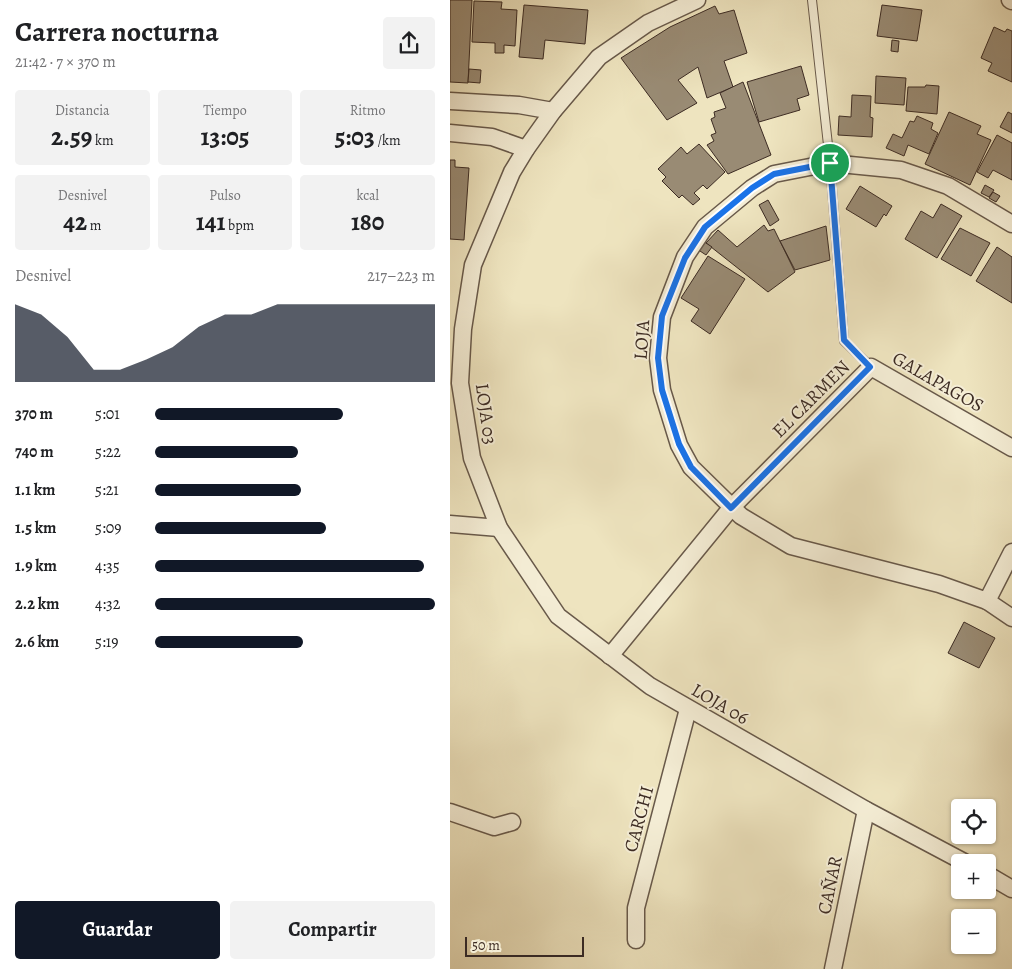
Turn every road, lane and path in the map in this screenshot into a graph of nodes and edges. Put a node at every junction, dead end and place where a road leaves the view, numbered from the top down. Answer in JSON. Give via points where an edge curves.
{"nodes":[{"id":1,"x":697,"y":0,"type":"edge"},
{"id":2,"x":812,"y":0,"type":"edge"},
{"id":3,"x":450,"y":101,"type":"edge"},
{"id":4,"x":553,"y":111,"type":"junction"},
{"id":5,"x":450,"y":133,"type":"edge"},
{"id":6,"x":526,"y":148,"type":"junction"},
{"id":7,"x":830,"y":163,"type":"junction"},
{"id":8,"x":1012,"y":224,"type":"edge"},
{"id":9,"x":870,"y":367,"type":"junction"},
{"id":10,"x":1012,"y":448,"type":"edge"},
{"id":11,"x":731,"y":508,"type":"junction"},
{"id":12,"x":450,"y":524,"type":"edge"},
{"id":13,"x":499,"y":528,"type":"junction"},
{"id":14,"x":1012,"y":552,"type":"edge"},
{"id":15,"x":987,"y":601,"type":"junction"},
{"id":16,"x":1012,"y":618,"type":"edge"},
{"id":17,"x":610,"y":656,"type":"junction"},
{"id":18,"x":688,"y":709,"type":"junction"},
{"id":19,"x":866,"y":810,"type":"junction"},
{"id":20,"x":450,"y":812,"type":"edge"},
{"id":21,"x":512,"y":822,"type":"dead end"},
{"id":22,"x":951,"y":855,"type":"edge"},
{"id":23,"x":996,"y":880,"type":"edge"},
{"id":24,"x":1012,"y":889,"type":"edge"},
{"id":25,"x":636,"y":940,"type":"dead end"},
{"id":26,"x":833,"y":969,"type":"edge"}],
"edges":[{"from":1,"to":4,"type":"street","via":[[648,23],[599,57]]},
{"from":2,"to":7,"type":"lane","name":"EL CARMEN"},
{"from":3,"to":4,"type":"street","via":[[519,105]]},
{"from":4,"to":6,"type":"street","name":"LOJA 03"},
{"from":5,"to":6,"type":"street","via":[[492,137]]},
{"from":6,"to":13,"type":"street","name":"LOJA 03","via":[[512,172],[473,265],[463,329],[460,383],[472,458]]},
{"from":7,"to":8,"type":"street","name":"LOJA","via":[[908,172],[948,186]]},
{"from":7,"to":9,"type":"lane","name":"EL CARMEN","via":[[844,340]]},
{"from":7,"to":11,"type":"street","name":"LOJA","via":[[774,174],[705,227],[685,258],[662,316],[658,358],[670,421],[691,467]]},
{"from":9,"to":10,"type":"street","name":"GALAPAGOS"},
{"from":9,"to":11,"type":"street","name":"EL CARMEN"},
{"from":11,"to":15,"type":"street","name":"LOJA","via":[[761,530],[791,546],[900,573]]},
{"from":11,"to":17,"type":"street","name":"EL CARMEN"},
{"from":12,"to":13,"type":"street"},
{"from":13,"to":17,"type":"street","name":"LOJA 06","via":[[558,616]]},
{"from":14,"to":15,"type":"street"},
{"from":15,"to":16,"type":"street"},
{"from":17,"to":18,"type":"street","name":"LOJA 06"},
{"from":18,"to":19,"type":"street","name":"LOJA 06"},
{"from":18,"to":25,"type":"street","name":"CARCHI","via":[[636,908]]},
{"from":19,"to":22,"type":"street","name":"LOJA 06"},
{"from":19,"to":26,"type":"street","name":"CAÑAR"},
{"from":20,"to":21,"type":"street","via":[[494,827]]},
{"from":23,"to":24,"type":"street"}]}
